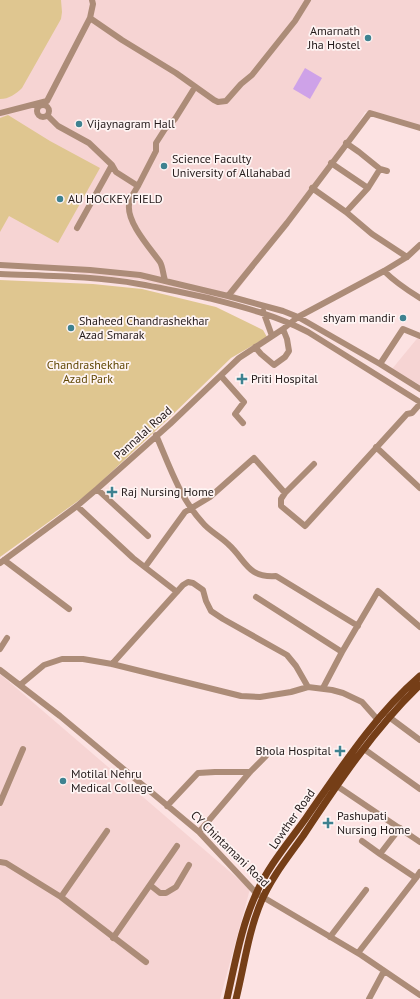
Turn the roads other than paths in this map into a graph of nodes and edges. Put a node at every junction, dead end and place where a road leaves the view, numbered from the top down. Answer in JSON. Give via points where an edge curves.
{"nodes":[{"id":1,"x":92,"y":0,"type":"edge"},
{"id":2,"x":308,"y":0,"type":"edge"},
{"id":3,"x":90,"y":18,"type":"junction"},
{"id":4,"x":195,"y":87,"type":"junction"},
{"id":5,"x":0,"y":113,"type":"edge"},
{"id":6,"x":48,"y":116,"type":"dead end"},
{"id":7,"x":420,"y":128,"type":"edge"},
{"id":8,"x":346,"y":143,"type":"junction"},
{"id":9,"x":331,"y":163,"type":"junction"},
{"id":10,"x":112,"y":165,"type":"junction"},
{"id":11,"x":380,"y":169,"type":"junction"},
{"id":12,"x":387,"y":171,"type":"dead end"},
{"id":13,"x":138,"y":186,"type":"junction"},
{"id":14,"x":312,"y":188,"type":"junction"},
{"id":15,"x":368,"y":188,"type":"junction"},
{"id":16,"x":346,"y":212,"type":"junction"},
{"id":17,"x":77,"y":228,"type":"dead end"},
{"id":18,"x":420,"y":245,"type":"edge"},
{"id":19,"x":407,"y":257,"type":"junction"},
{"id":20,"x":0,"y":265,"type":"edge"},
{"id":21,"x":384,"y":271,"type":"junction"},
{"id":22,"x":0,"y":274,"type":"edge"},
{"id":23,"x":165,"y":280,"type":"junction"},
{"id":24,"x":228,"y":296,"type":"junction"},
{"id":25,"x":420,"y":298,"type":"edge"},
{"id":26,"x":263,"y":305,"type":"junction"},
{"id":27,"x":264,"y":313,"type":"junction"},
{"id":28,"x":298,"y":317,"type":"junction"},
{"id":29,"x":291,"y":323,"type":"junction"},
{"id":30,"x":283,"y":329,"type":"junction"},
{"id":31,"x":272,"y":336,"type":"junction"},
{"id":32,"x":420,"y":336,"type":"edge"},
{"id":33,"x":255,"y":347,"type":"junction"},
{"id":34,"x":380,"y":364,"type":"junction"},
{"id":35,"x":221,"y":376,"type":"junction"},
{"id":36,"x":420,"y":389,"type":"edge"},
{"id":37,"x":420,"y":403,"type":"edge"},
{"id":38,"x":243,"y":423,"type":"dead end"},
{"id":39,"x":156,"y":435,"type":"junction"},
{"id":40,"x":376,"y":448,"type":"junction"},
{"id":41,"x":314,"y":464,"type":"dead end"},
{"id":42,"x":420,"y":488,"type":"edge"},
{"id":43,"x":96,"y":489,"type":"junction"},
{"id":44,"x":285,"y":493,"type":"junction"},
{"id":45,"x":77,"y":506,"type":"junction"},
{"id":46,"x":191,"y":508,"type":"junction"},
{"id":47,"x":148,"y":536,"type":"dead end"},
{"id":48,"x":2,"y":561,"type":"edge"},
{"id":49,"x":145,"y":567,"type":"junction"},
{"id":50,"x":177,"y":592,"type":"junction"},
{"id":51,"x":256,"y":597,"type":"dead end"},
{"id":52,"x":69,"y":609,"type":"dead end"},
{"id":53,"x":358,"y":626,"type":"junction"},
{"id":54,"x":420,"y":627,"type":"edge"},
{"id":55,"x":7,"y":638,"type":"dead end"},
{"id":56,"x":0,"y":649,"type":"edge"},
{"id":57,"x":342,"y":652,"type":"junction"},
{"id":58,"x":112,"y":664,"type":"junction"},
{"id":59,"x":0,"y":670,"type":"edge"},
{"id":60,"x":420,"y":676,"type":"edge"},
{"id":61,"x":20,"y":685,"type":"junction"},
{"id":62,"x":420,"y":685,"type":"edge"},
{"id":63,"x":308,"y":687,"type":"junction"},
{"id":64,"x":323,"y":688,"type":"junction"},
{"id":65,"x":389,"y":717,"type":"junction"},
{"id":66,"x":378,"y":720,"type":"junction"},
{"id":67,"x":420,"y":740,"type":"edge"},
{"id":68,"x":23,"y":749,"type":"dead end"},
{"id":69,"x":364,"y":749,"type":"junction"},
{"id":70,"x":266,"y":756,"type":"dead end"},
{"id":71,"x":250,"y":772,"type":"junction"},
{"id":72,"x":334,"y":784,"type":"junction"},
{"id":73,"x":420,"y":789,"type":"edge"},
{"id":74,"x":0,"y":802,"type":"edge"},
{"id":75,"x":167,"y":806,"type":"junction"},
{"id":76,"x":400,"y":828,"type":"junction"},
{"id":77,"x":107,"y":831,"type":"dead end"},
{"id":78,"x":199,"y":832,"type":"junction"},
{"id":79,"x":362,"y":841,"type":"dead end"},
{"id":80,"x":420,"y":842,"type":"edge"},
{"id":81,"x":177,"y":846,"type":"dead end"},
{"id":82,"x":380,"y":854,"type":"junction"},
{"id":83,"x":0,"y":862,"type":"edge"},
{"id":84,"x":189,"y":865,"type":"dead end"},
{"id":85,"x":420,"y":872,"type":"edge"},
{"id":86,"x":416,"y":878,"type":"junction"},
{"id":87,"x":150,"y":885,"type":"junction"},
{"id":88,"x":366,"y":890,"type":"dead end"},
{"id":89,"x":256,"y":893,"type":"junction"},
{"id":90,"x":61,"y":897,"type":"junction"},
{"id":91,"x":263,"y":897,"type":"junction"},
{"id":92,"x":330,"y":937,"type":"junction"},
{"id":93,"x":113,"y":938,"type":"junction"},
{"id":94,"x":358,"y":953,"type":"junction"},
{"id":95,"x":146,"y":962,"type":"dead end"},
{"id":96,"x":384,"y":971,"type":"junction"},
{"id":97,"x":420,"y":995,"type":"edge"},
{"id":98,"x":227,"y":999,"type":"edge"},
{"id":99,"x":236,"y":999,"type":"edge"},
{"id":100,"x":369,"y":999,"type":"edge"}],
"edges":[{"from":1,"to":3,"type":"street"},
{"from":2,"to":4,"type":"street","via":[[295,21],[252,75],[229,99],[222,102],[214,100]]},
{"from":3,"to":4,"type":"street"},
{"from":3,"to":5,"type":"street","via":[[47,100]]},
{"from":4,"to":13,"type":"street","via":[[156,143],[156,151]]},
{"from":6,"to":10,"type":"street","via":[[58,126],[89,143]]},
{"from":7,"to":8,"type":"street","via":[[370,113]]},
{"from":8,"to":9,"type":"street"},
{"from":8,"to":11,"type":"street"},
{"from":9,"to":14,"type":"street"},
{"from":9,"to":15,"type":"street"},
{"from":10,"to":13,"type":"street","via":[[116,172]]},
{"from":10,"to":17,"type":"street"},
{"from":11,"to":12,"type":"street"},
{"from":11,"to":15,"type":"street"},
{"from":13,"to":23,"type":"street","via":[[129,204],[129,213],[150,251],[161,263]]},
{"from":14,"to":16,"type":"street"},
{"from":14,"to":24,"type":"street"},
{"from":15,"to":16,"type":"street"},
{"from":16,"to":19,"type":"street","via":[[372,234]]},
{"from":18,"to":19,"type":"street","name":"Pannalal Road"},
{"from":19,"to":21,"type":"street","name":"Pannalal Road"},
{"from":20,"to":23,"type":"street","via":[[90,270]]},
{"from":21,"to":25,"type":"street"},
{"from":21,"to":28,"type":"street","name":"Pannalal Road"},
{"from":22,"to":27,"type":"street","via":[[138,283]]},
{"from":23,"to":24,"type":"street"},
{"from":24,"to":26,"type":"street"},
{"from":26,"to":27,"type":"street"},
{"from":26,"to":28,"type":"street"},
{"from":27,"to":29,"type":"street"},
{"from":27,"to":31,"type":"street"},
{"from":28,"to":29,"type":"street","name":"Pannalal Road"},
{"from":28,"to":34,"type":"street"},
{"from":29,"to":30,"type":"street","name":"Pannalal Road"},
{"from":29,"to":37,"type":"street"},
{"from":30,"to":31,"type":"street","name":"Pannalal Road"},
{"from":30,"to":33,"type":"street","via":[[289,351],[274,365]]},
{"from":31,"to":33,"type":"street","name":"Pannalal Road"},
{"from":32,"to":34,"type":"street","via":[[403,329]]},
{"from":33,"to":35,"type":"street","name":"Pannalal Road","via":[[239,358]]},
{"from":34,"to":36,"type":"street"},
{"from":35,"to":38,"type":"street","via":[[244,402],[235,414]]},
{"from":35,"to":39,"type":"street","name":"Pannalal Road"},
{"from":37,"to":40,"type":"street"},
{"from":39,"to":43,"type":"street","name":"Pannalal Road"},
{"from":39,"to":46,"type":"street"},
{"from":40,"to":42,"type":"street"},
{"from":40,"to":44,"type":"street","via":[[305,526],[281,506],[281,499]]},
{"from":41,"to":44,"type":"street"},
{"from":43,"to":45,"type":"street","name":"Pannalal Road"},
{"from":43,"to":47,"type":"street"},
{"from":44,"to":46,"type":"street","via":[[254,458],[210,497]]},
{"from":45,"to":48,"type":"street","name":"Pannalal Road"},
{"from":45,"to":49,"type":"street"},
{"from":46,"to":49,"type":"street","via":[[185,512]]},
{"from":46,"to":53,"type":"street","via":[[202,522],[257,574],[276,576]]},
{"from":48,"to":52,"type":"street"},
{"from":49,"to":50,"type":"street"},
{"from":50,"to":58,"type":"street"},
{"from":50,"to":63,"type":"street","via":[[188,582],[203,590],[211,611],[287,655]]},
{"from":51,"to":57,"type":"street"},
{"from":53,"to":54,"type":"street","via":[[378,591]]},
{"from":53,"to":57,"type":"street"},
{"from":55,"to":56,"type":"street"},
{"from":57,"to":64,"type":"street"},
{"from":58,"to":61,"type":"street","via":[[83,659],[62,659],[44,665]]},
{"from":58,"to":63,"type":"street","via":[[241,696],[260,697]]},
{"from":59,"to":61,"type":"street","name":"CY Chintamani Road"},
{"from":60,"to":66,"type":"main road","name":"Lowther Road","via":[[398,696]]},
{"from":61,"to":75,"type":"street","name":"CY Chintamani Road"},
{"from":62,"to":65,"type":"main road","name":"Lowther Road"},
{"from":63,"to":64,"type":"street"},
{"from":64,"to":66,"type":"street","via":[[343,693],[362,702]]},
{"from":65,"to":67,"type":"street"},
{"from":65,"to":69,"type":"main road","name":"Lowther Road"},
{"from":66,"to":72,"type":"main road","name":"Lowther Road"},
{"from":68,"to":74,"type":"street"},
{"from":69,"to":72,"type":"main road","name":"Lowther Road"},
{"from":69,"to":73,"type":"street"},
{"from":70,"to":71,"type":"street"},
{"from":71,"to":75,"type":"street","via":[[198,773]]},
{"from":71,"to":78,"type":"street"},
{"from":72,"to":76,"type":"street"},
{"from":72,"to":89,"type":"main road","name":"Lowther Road","via":[[271,868]]},
{"from":72,"to":91,"type":"main road","name":"Lowther Road"},
{"from":75,"to":78,"type":"street","name":"CY Chintamani Road"},
{"from":76,"to":80,"type":"street"},
{"from":76,"to":82,"type":"street"},
{"from":77,"to":90,"type":"street"},
{"from":78,"to":89,"type":"street","name":"CY Chintamani Road"},
{"from":79,"to":82,"type":"street"},
{"from":81,"to":87,"type":"street"},
{"from":82,"to":86,"type":"street"},
{"from":83,"to":90,"type":"street","via":[[6,863]]},
{"from":84,"to":87,"type":"street","via":[[176,887],[166,893]]},
{"from":85,"to":86,"type":"street"},
{"from":86,"to":94,"type":"street"},
{"from":87,"to":93,"type":"street"},
{"from":88,"to":92,"type":"street"},
{"from":89,"to":91,"type":"street","name":"CY Chintamani Road"},
{"from":89,"to":98,"type":"main road","name":"Lowther Road"},
{"from":90,"to":93,"type":"street"},
{"from":91,"to":92,"type":"street","name":"CY Chintamani Road"},
{"from":91,"to":99,"type":"main road","name":"Lowther Road","via":[[254,923]]},
{"from":92,"to":94,"type":"street","name":"CY Chintamani Road"},
{"from":93,"to":95,"type":"street"},
{"from":94,"to":96,"type":"street","name":"CY Chintamani Road"},
{"from":96,"to":97,"type":"street","name":"CY Chintamani Road"},
{"from":96,"to":100,"type":"street"}]}
